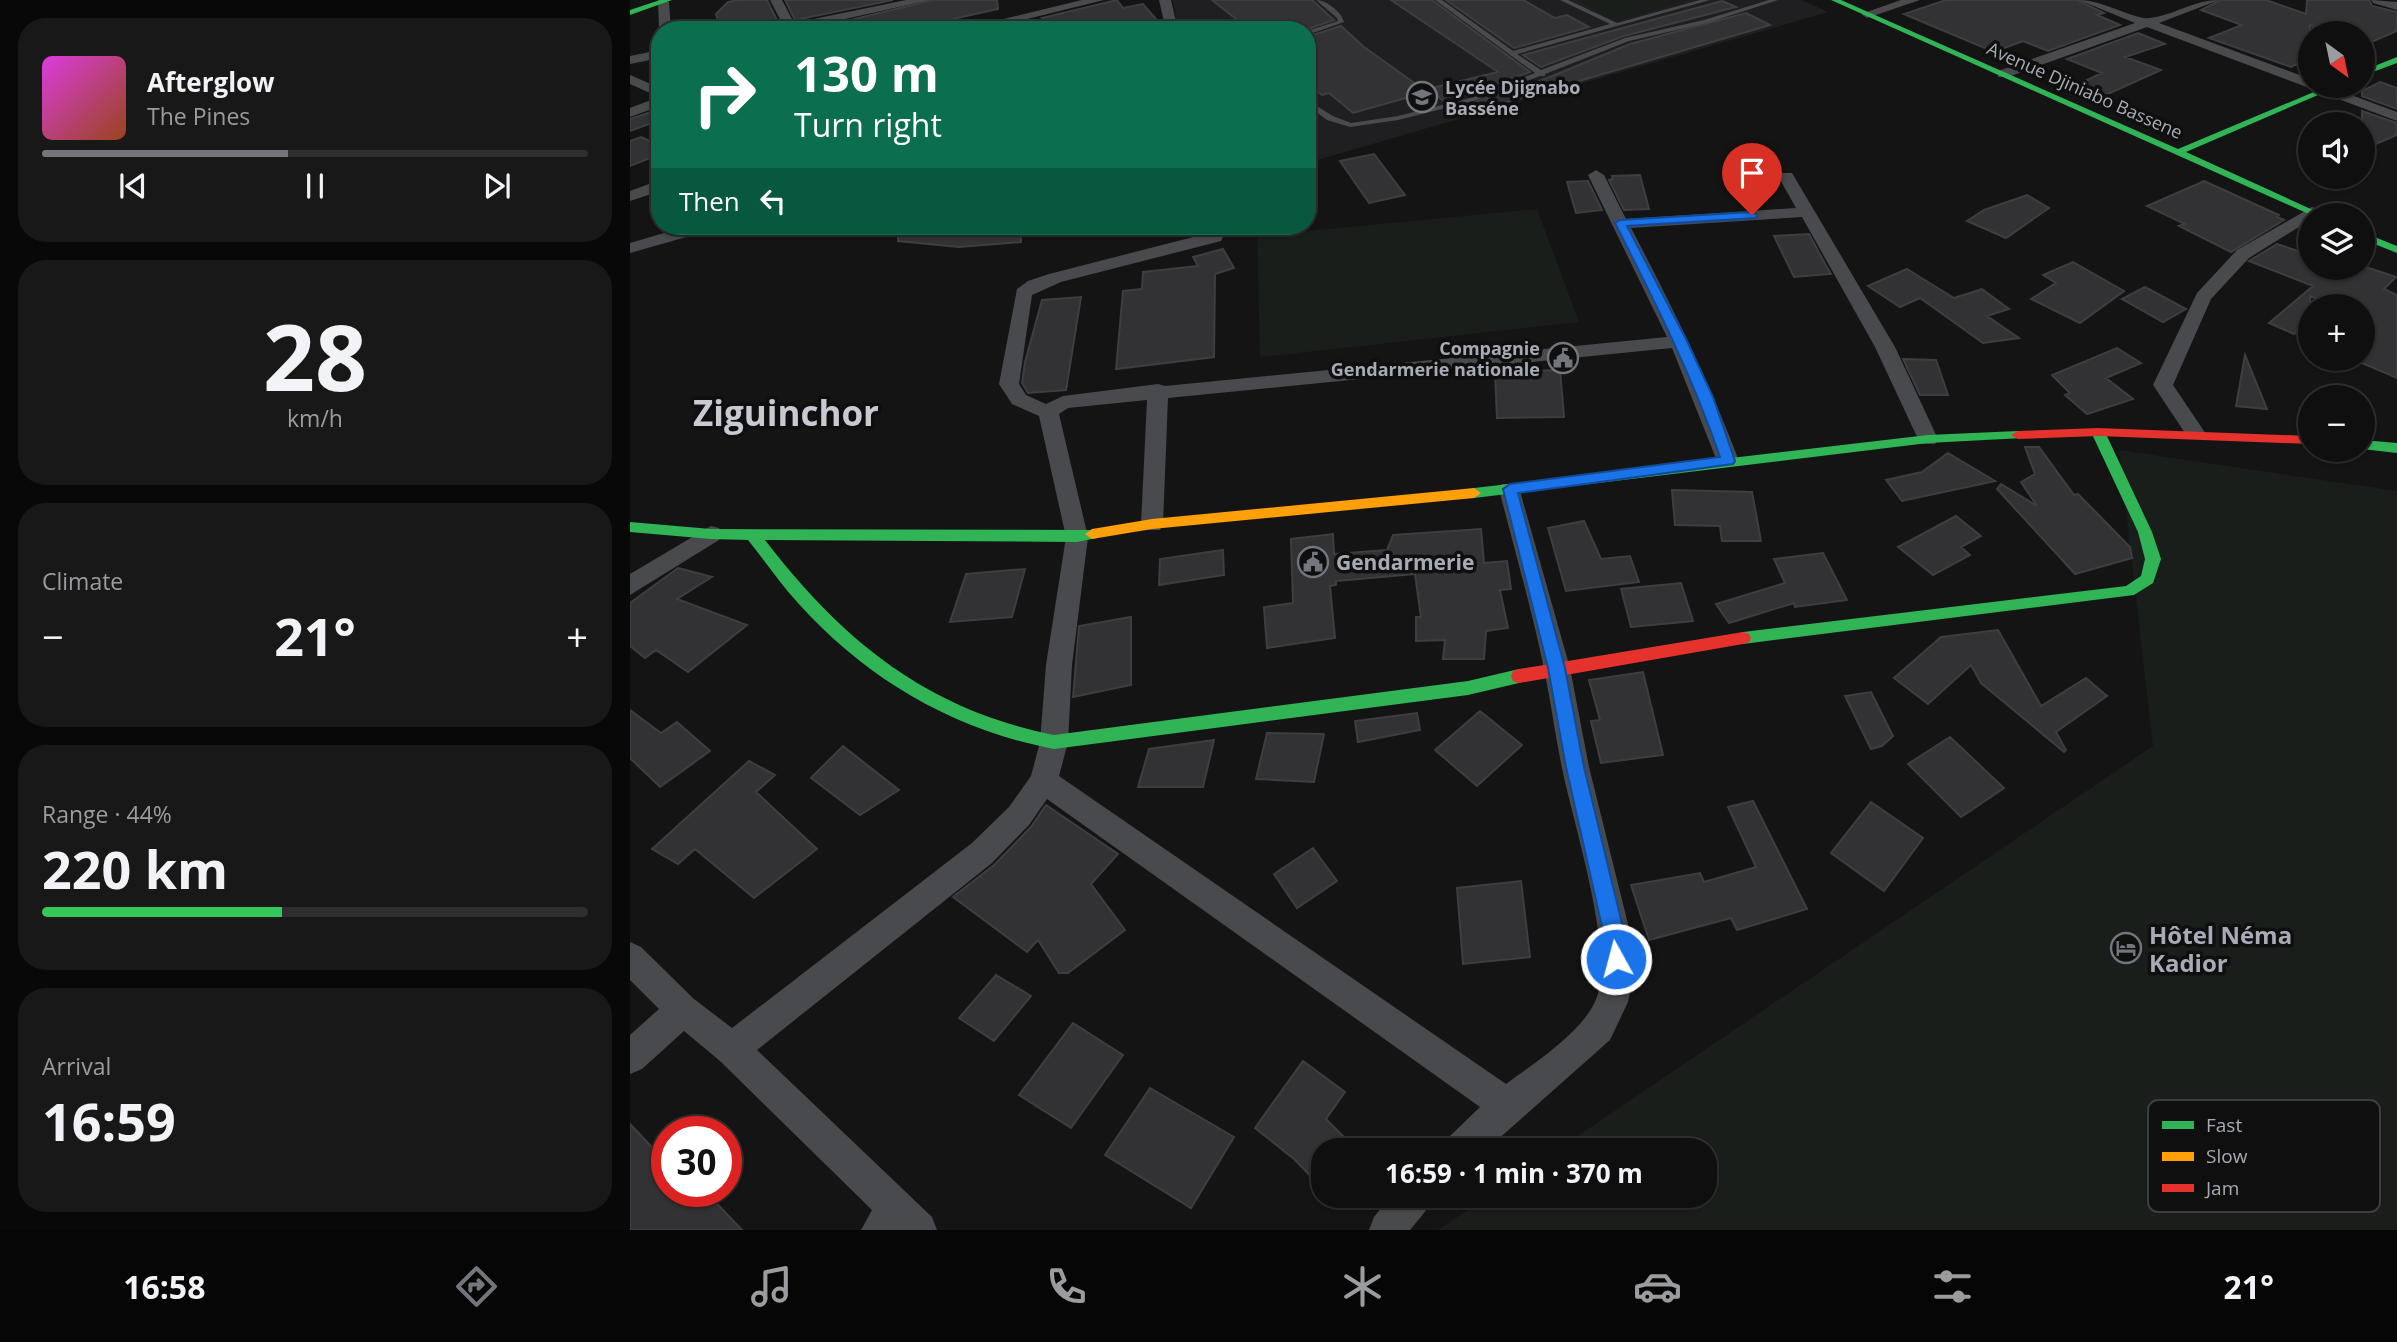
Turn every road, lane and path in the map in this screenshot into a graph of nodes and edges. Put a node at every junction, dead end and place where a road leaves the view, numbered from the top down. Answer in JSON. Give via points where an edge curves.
{"nodes":[{"id":1,"x":776,"y":0,"type":"edge"},
{"id":2,"x":924,"y":0,"type":"edge"},
{"id":3,"x":1098,"y":0,"type":"edge"},
{"id":4,"x":1165,"y":0,"type":"edge"},
{"id":5,"x":1319,"y":0,"type":"edge"},
{"id":6,"x":1437,"y":0,"type":"edge"},
{"id":7,"x":1563,"y":0,"type":"edge"},
{"id":8,"x":1707,"y":0,"type":"edge"},
{"id":9,"x":1775,"y":0,"type":"edge"},
{"id":10,"x":1835,"y":0,"type":"edge"},
{"id":11,"x":1914,"y":0,"type":"edge"},
{"id":12,"x":2085,"y":0,"type":"edge"},
{"id":13,"x":2213,"y":0,"type":"edge"},
{"id":14,"x":2377,"y":0,"type":"edge"},
{"id":15,"x":666,"y":1,"type":"edge"},
{"id":16,"x":892,"y":3,"type":"edge"},
{"id":17,"x":1068,"y":3,"type":"edge"},
{"id":18,"x":2397,"y":6,"type":"edge"},
{"id":19,"x":630,"y":13,"type":"edge"},
{"id":20,"x":1038,"y":13,"type":"junction"},
{"id":21,"x":1867,"y":14,"type":"junction"},
{"id":22,"x":850,"y":15,"type":"junction"},
{"id":23,"x":665,"y":21,"type":"edge"},
{"id":24,"x":787,"y":21,"type":"edge"},
{"id":25,"x":820,"y":21,"type":"edge"},
{"id":26,"x":854,"y":21,"type":"edge"},
{"id":27,"x":1003,"y":21,"type":"edge"},
{"id":28,"x":1043,"y":21,"type":"edge"},
{"id":29,"x":1168,"y":21,"type":"edge"},
{"id":30,"x":2146,"y":23,"type":"junction"},
{"id":31,"x":1617,"y":25,"type":"junction"},
{"id":32,"x":1316,"y":30,"type":"edge"},
{"id":33,"x":1512,"y":53,"type":"junction"},
{"id":34,"x":651,"y":56,"type":"edge"},
{"id":35,"x":630,"y":60,"type":"edge"},
{"id":36,"x":2397,"y":60,"type":"edge"},
{"id":37,"x":2375,"y":69,"type":"edge"},
{"id":38,"x":2003,"y":74,"type":"junction"},
{"id":39,"x":1543,"y":75,"type":"junction"},
{"id":40,"x":2298,"y":78,"type":"edge"},
{"id":41,"x":630,"y":79,"type":"edge"},
{"id":42,"x":651,"y":89,"type":"edge"},
{"id":43,"x":2298,"y":97,"type":"edge"},
{"id":44,"x":2350,"y":98,"type":"edge"},
{"id":45,"x":651,"y":105,"type":"edge"},
{"id":46,"x":1316,"y":108,"type":"edge"},
{"id":47,"x":630,"y":113,"type":"edge"},
{"id":48,"x":2397,"y":117,"type":"edge"},
{"id":49,"x":2178,"y":152,"type":"junction"},
{"id":50,"x":1596,"y":175,"type":"dead end"},
{"id":51,"x":1786,"y":176,"type":"dead end"},
{"id":52,"x":630,"y":183,"type":"edge"},
{"id":53,"x":651,"y":186,"type":"edge"},
{"id":54,"x":651,"y":188,"type":"edge"},
{"id":55,"x":630,"y":196,"type":"edge"},
{"id":56,"x":2298,"y":206,"type":"edge"},
{"id":57,"x":1805,"y":212,"type":"junction"},
{"id":58,"x":1620,"y":223,"type":"junction"},
{"id":59,"x":2298,"y":223,"type":"edge"},
{"id":60,"x":674,"y":235,"type":"edge"},
{"id":61,"x":1215,"y":237,"type":"dead end"},
{"id":62,"x":2375,"y":239,"type":"edge"},
{"id":63,"x":2394,"y":246,"type":"edge"},
{"id":64,"x":630,"y":248,"type":"edge"},
{"id":65,"x":1681,"y":341,"type":"junction"},
{"id":66,"x":1158,"y":390,"type":"junction"},
{"id":67,"x":1048,"y":412,"type":"junction"},
{"id":68,"x":2098,"y":432,"type":"junction"},
{"id":69,"x":2196,"y":434,"type":"junction"},
{"id":70,"x":1928,"y":439,"type":"junction"},
{"id":71,"x":2298,"y":439,"type":"edge"},
{"id":72,"x":2375,"y":445,"type":"edge"},
{"id":73,"x":2397,"y":448,"type":"edge"},
{"id":74,"x":1728,"y":461,"type":"junction"},
{"id":75,"x":1510,"y":489,"type":"junction"},
{"id":76,"x":1152,"y":524,"type":"junction"},
{"id":77,"x":630,"y":527,"type":"edge"},
{"id":78,"x":711,"y":534,"type":"junction"},
{"id":79,"x":753,"y":535,"type":"junction"},
{"id":80,"x":1077,"y":537,"type":"junction"},
{"id":81,"x":630,"y":586,"type":"edge"},
{"id":82,"x":1557,"y":668,"type":"junction"},
{"id":83,"x":1054,"y":742,"type":"junction"},
{"id":84,"x":1044,"y":781,"type":"junction"},
{"id":85,"x":630,"y":958,"type":"edge"},
{"id":86,"x":683,"y":1010,"type":"junction"},
{"id":87,"x":732,"y":1049,"type":"junction"},
{"id":88,"x":630,"y":1057,"type":"edge"},
{"id":89,"x":1507,"y":1105,"type":"junction"},
{"id":90,"x":1473,"y":1138,"type":"edge"},
{"id":91,"x":1405,"y":1208,"type":"edge"},
{"id":92,"x":899,"y":1223,"type":"edge"},
{"id":93,"x":1387,"y":1230,"type":"edge"}],
"edges":[{"from":1,"to":24,"type":"street"},
{"from":2,"to":16,"type":"street"},
{"from":3,"to":17,"type":"street"},
{"from":4,"to":29,"type":"street"},
{"from":5,"to":32,"type":"lane","via":[[1341,22]]},
{"from":6,"to":33,"type":"lane"},
{"from":7,"to":31,"type":"lane"},
{"from":8,"to":31,"type":"lane"},
{"from":9,"to":39,"type":"lane","via":[[1627,39]]},
{"from":10,"to":21,"type":"street","name":"Avenue Djiniabo Bassene"},
{"from":11,"to":21,"type":"street"},
{"from":12,"to":30,"type":"street"},
{"from":13,"to":30,"type":"street"},
{"from":14,"to":18,"type":"street"},
{"from":15,"to":19,"type":"street"},
{"from":15,"to":23,"type":"street"},
{"from":16,"to":22,"type":"street"},
{"from":17,"to":20,"type":"street"},
{"from":20,"to":27,"type":"street"},
{"from":20,"to":28,"type":"street"},
{"from":21,"to":38,"type":"street","name":"Avenue Djiniabo Bassene"},
{"from":22,"to":25,"type":"street"},
{"from":22,"to":26,"type":"street"},
{"from":30,"to":38,"type":"street"},
{"from":30,"to":40,"type":"street"},
{"from":31,"to":33,"type":"lane"},
{"from":33,"to":39,"type":"lane"},
{"from":34,"to":35,"type":"street"},
{"from":36,"to":37,"type":"street"},
{"from":38,"to":49,"type":"street","name":"Avenue Djiniabo Bassene"},
{"from":39,"to":46,"type":"lane","via":[[1472,100],[1365,125],[1350,125]]},
{"from":41,"to":42,"type":"street"},
{"from":43,"to":49,"type":"street"},
{"from":44,"to":48,"type":"street"},
{"from":45,"to":47,"type":"street"},
{"from":49,"to":56,"type":"street","name":"Avenue Djiniabo Bassene"},
{"from":50,"to":58,"type":"street"},
{"from":51,"to":57,"type":"street"},
{"from":52,"to":53,"type":"street"},
{"from":54,"to":55,"type":"street"},
{"from":57,"to":58,"type":"street"},
{"from":57,"to":70,"type":"street","via":[[1885,347]]},
{"from":58,"to":65,"type":"street"},
{"from":59,"to":69,"type":"street","via":[[2243,254],[2203,297],[2163,385]]},
{"from":60,"to":64,"type":"street"},
{"from":61,"to":67,"type":"street","via":[[1055,278],[1023,293],[1009,384],[1022,403]]},
{"from":62,"to":63,"type":"street"},
{"from":65,"to":66,"type":"street"},
{"from":65,"to":74,"type":"street"},
{"from":66,"to":67,"type":"street","via":[[1063,402]]},
{"from":66,"to":76,"type":"street"},
{"from":67,"to":80,"type":"street"},
{"from":68,"to":69,"type":"street"},
{"from":68,"to":70,"type":"street"},
{"from":68,"to":82,"type":"street","via":[[2146,532],[2153,559],[2148,579],[2129,591],[1726,640]]},
{"from":69,"to":71,"type":"street"},
{"from":70,"to":74,"type":"street"},
{"from":72,"to":73,"type":"street"},
{"from":74,"to":75,"type":"street"},
{"from":75,"to":76,"type":"street"},
{"from":75,"to":82,"type":"street"},
{"from":76,"to":80,"type":"street"},
{"from":77,"to":78,"type":"street"},
{"from":78,"to":79,"type":"street"},
{"from":78,"to":81,"type":"street"},
{"from":79,"to":80,"type":"street"},
{"from":79,"to":83,"type":"street","via":[[815,612],[867,660],[1009,736]]},
{"from":80,"to":83,"type":"street","via":[[1059,665]]},
{"from":82,"to":83,"type":"street","via":[[1468,688]]},
{"from":82,"to":89,"type":"street","via":[[1615,940],[1617,978],[1612,1002],[1598,1028]]},
{"from":83,"to":84,"type":"street"},
{"from":84,"to":87,"type":"street","via":[[1019,816],[982,853]]},
{"from":84,"to":89,"type":"street"},
{"from":85,"to":86,"type":"street"},
{"from":86,"to":87,"type":"street"},
{"from":86,"to":88,"type":"street"},
{"from":87,"to":92,"type":"street"},
{"from":89,"to":90,"type":"street"},
{"from":91,"to":93,"type":"street"}]}
